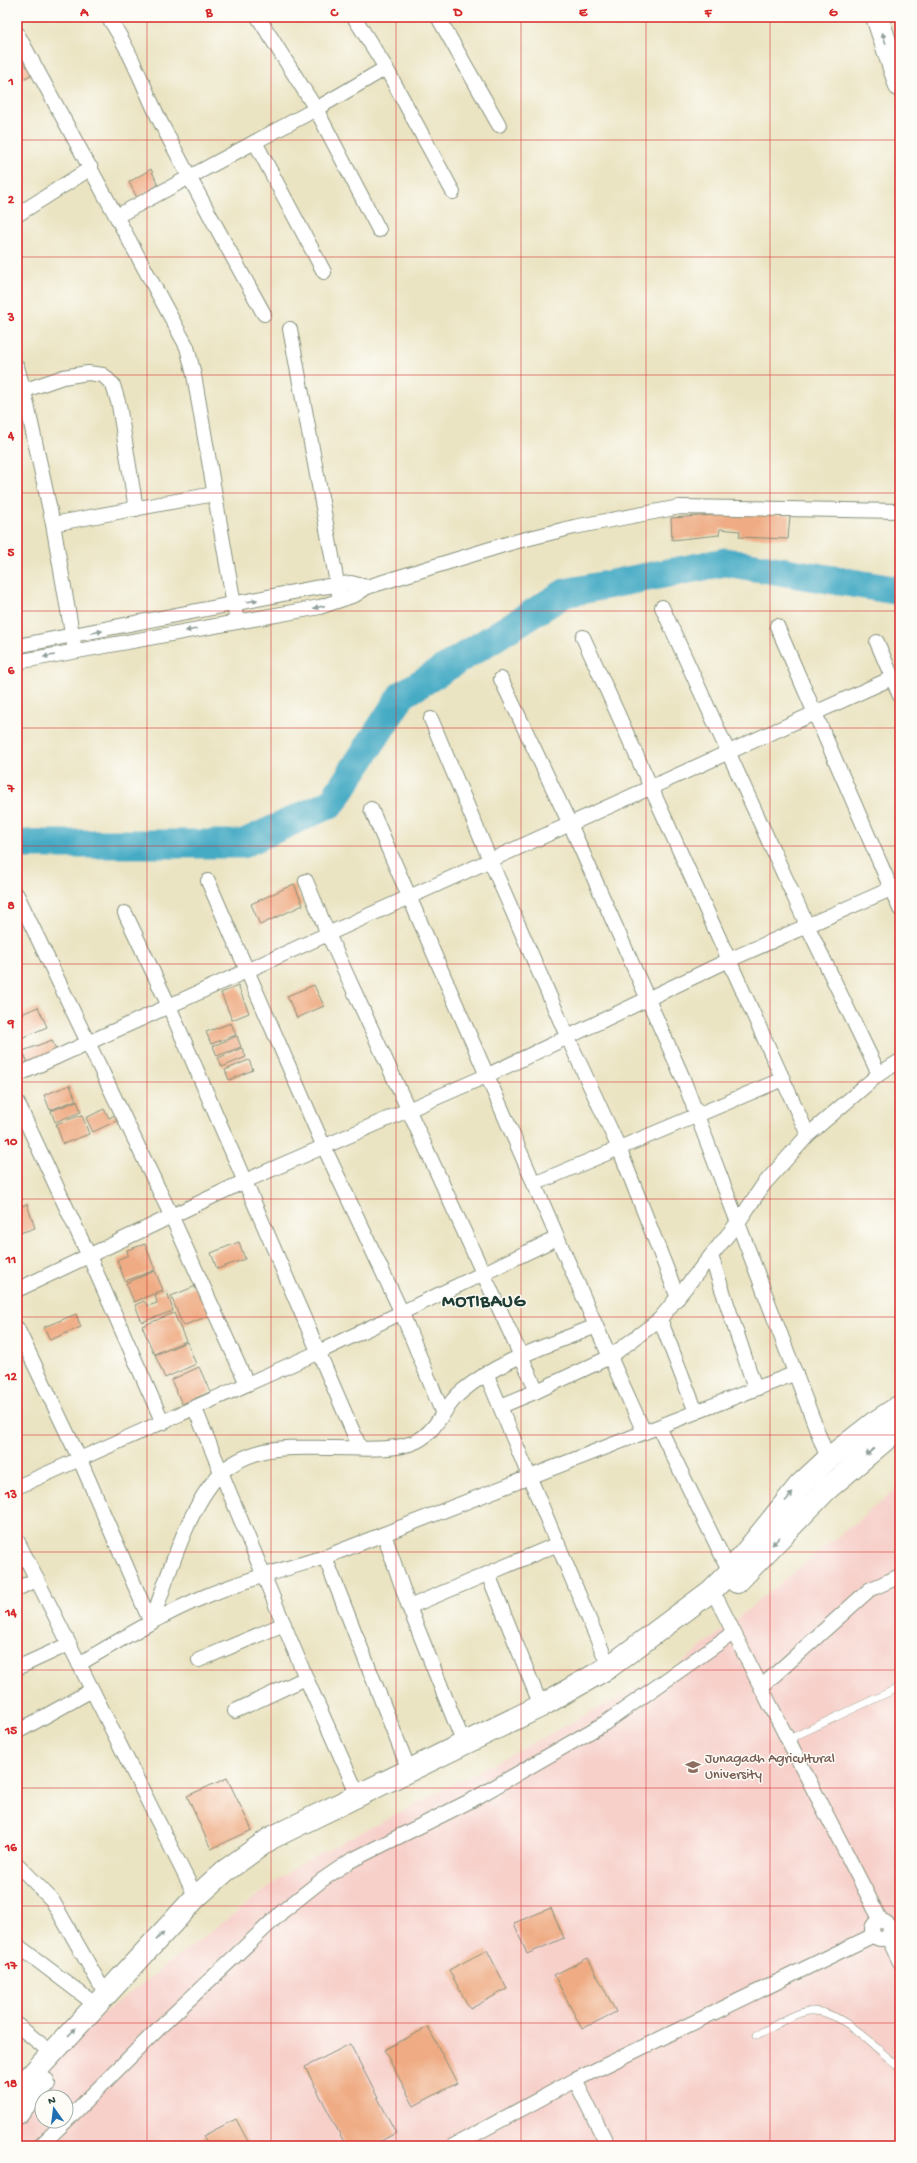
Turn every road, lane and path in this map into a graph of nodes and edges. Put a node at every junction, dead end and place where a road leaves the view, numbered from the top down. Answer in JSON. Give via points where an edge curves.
{"nodes":[{"id":1,"x":108,"y":17,"type":"edge"},
{"id":2,"x":258,"y":17,"type":"edge"},
{"id":3,"x":354,"y":17,"type":"edge"},
{"id":4,"x":438,"y":17,"type":"edge"},
{"id":5,"x":877,"y":17,"type":"edge"},
{"id":6,"x":17,"y":33,"type":"edge"},
{"id":7,"x":386,"y":68,"type":"junction"},
{"id":8,"x":900,"y":86,"type":"edge"},
{"id":9,"x":316,"y":109,"type":"junction"},
{"id":10,"x":499,"y":125,"type":"dead end"},
{"id":11,"x":255,"y":142,"type":"junction"},
{"id":12,"x":91,"y":168,"type":"junction"},
{"id":13,"x":189,"y":177,"type":"junction"},
{"id":14,"x":453,"y":192,"type":"dead end"},
{"id":15,"x":17,"y":215,"type":"edge"},
{"id":16,"x":117,"y":216,"type":"junction"},
{"id":17,"x":380,"y":230,"type":"dead end"},
{"id":18,"x":324,"y":272,"type":"dead end"},
{"id":19,"x":264,"y":314,"type":"dead end"},
{"id":20,"x":290,"y":329,"type":"dead end"},
{"id":21,"x":17,"y":367,"type":"edge"},
{"id":22,"x":21,"y":392,"type":"edge"},
{"id":23,"x":214,"y":494,"type":"junction"},
{"id":24,"x":136,"y":509,"type":"junction"},
{"id":25,"x":900,"y":510,"type":"edge"},
{"id":26,"x":53,"y":524,"type":"junction"},
{"id":27,"x":337,"y":585,"type":"junction"},
{"id":28,"x":367,"y":587,"type":"junction"},
{"id":29,"x":340,"y":601,"type":"junction"},
{"id":30,"x":234,"y":605,"type":"junction"},
{"id":31,"x":662,"y":607,"type":"dead end"},
{"id":32,"x":237,"y":622,"type":"junction"},
{"id":33,"x":777,"y":626,"type":"dead end"},
{"id":34,"x":73,"y":636,"type":"junction"},
{"id":35,"x":583,"y":637,"type":"dead end"},
{"id":36,"x":876,"y":642,"type":"dead end"},
{"id":37,"x":17,"y":646,"type":"edge"},
{"id":38,"x":75,"y":651,"type":"junction"},
{"id":39,"x":17,"y":662,"type":"edge"},
{"id":40,"x":892,"y":678,"type":"junction"},
{"id":41,"x":501,"y":679,"type":"dead end"},
{"id":42,"x":900,"y":696,"type":"edge"},
{"id":43,"x":814,"y":714,"type":"junction"},
{"id":44,"x":432,"y":719,"type":"dead end"},
{"id":45,"x":729,"y":752,"type":"junction"},
{"id":46,"x":651,"y":787,"type":"junction"},
{"id":47,"x":371,"y":809,"type":"dead end"},
{"id":48,"x":570,"y":824,"type":"junction"},
{"id":49,"x":490,"y":860,"type":"junction"},
{"id":50,"x":208,"y":881,"type":"dead end"},
{"id":51,"x":306,"y":881,"type":"dead end"},
{"id":52,"x":896,"y":887,"type":"edge"},
{"id":53,"x":17,"y":895,"type":"edge"},
{"id":54,"x":408,"y":897,"type":"junction"},
{"id":55,"x":900,"y":909,"type":"edge"},
{"id":56,"x":125,"y":913,"type":"dead end"},
{"id":57,"x":807,"y":925,"type":"junction"},
{"id":58,"x":328,"y":934,"type":"junction"},
{"id":59,"x":729,"y":960,"type":"junction"},
{"id":60,"x":248,"y":970,"type":"junction"},
{"id":61,"x":647,"y":998,"type":"junction"},
{"id":62,"x":168,"y":1006,"type":"junction"},
{"id":63,"x":567,"y":1036,"type":"junction"},
{"id":64,"x":89,"y":1042,"type":"junction"},
{"id":65,"x":899,"y":1065,"type":"edge"},
{"id":66,"x":878,"y":1074,"type":"junction"},
{"id":67,"x":17,"y":1075,"type":"edge"},
{"id":68,"x":486,"y":1076,"type":"junction"},
{"id":69,"x":783,"y":1079,"type":"junction"},
{"id":70,"x":17,"y":1102,"type":"edge"},
{"id":71,"x":408,"y":1110,"type":"junction"},
{"id":72,"x":699,"y":1116,"type":"junction"},
{"id":73,"x":808,"y":1135,"type":"junction"},
{"id":74,"x":324,"y":1147,"type":"junction"},
{"id":75,"x":619,"y":1148,"type":"junction"},
{"id":76,"x":245,"y":1181,"type":"junction"},
{"id":77,"x":534,"y":1184,"type":"junction"},
{"id":78,"x":171,"y":1215,"type":"junction"},
{"id":79,"x":739,"y":1221,"type":"junction"},
{"id":80,"x":557,"y":1238,"type":"junction"},
{"id":81,"x":89,"y":1256,"type":"junction"},
{"id":82,"x":711,"y":1256,"type":"junction"},
{"id":83,"x":483,"y":1273,"type":"junction"},
{"id":84,"x":17,"y":1290,"type":"edge"},
{"id":85,"x":678,"y":1298,"type":"junction"},
{"id":86,"x":401,"y":1311,"type":"junction"},
{"id":87,"x":660,"y":1319,"type":"junction"},
{"id":88,"x":596,"y":1326,"type":"junction"},
{"id":89,"x":17,"y":1328,"type":"edge"},
{"id":90,"x":319,"y":1352,"type":"junction"},
{"id":91,"x":521,"y":1356,"type":"junction"},
{"id":92,"x":610,"y":1357,"type":"junction"},
{"id":93,"x":486,"y":1373,"type":"junction"},
{"id":94,"x":796,"y":1373,"type":"junction"},
{"id":95,"x":247,"y":1384,"type":"junction"},
{"id":96,"x":755,"y":1388,"type":"junction"},
{"id":97,"x":537,"y":1391,"type":"junction"},
{"id":98,"x":500,"y":1406,"type":"junction"},
{"id":99,"x":900,"y":1406,"type":"edge"},
{"id":100,"x":195,"y":1409,"type":"junction"},
{"id":101,"x":696,"y":1412,"type":"junction"},
{"id":102,"x":443,"y":1414,"type":"junction"},
{"id":103,"x":163,"y":1423,"type":"junction"},
{"id":104,"x":658,"y":1427,"type":"junction"},
{"id":105,"x":900,"y":1427,"type":"edge"},
{"id":106,"x":644,"y":1432,"type":"junction"},
{"id":107,"x":360,"y":1448,"type":"junction"},
{"id":108,"x":828,"y":1459,"type":"junction"},
{"id":109,"x":80,"y":1460,"type":"junction"},
{"id":110,"x":221,"y":1473,"type":"junction"},
{"id":111,"x":530,"y":1477,"type":"junction"},
{"id":112,"x":17,"y":1487,"type":"edge"},
{"id":113,"x":384,"y":1534,"type":"junction"},
{"id":114,"x":17,"y":1540,"type":"edge"},
{"id":115,"x":558,"y":1544,"type":"junction"},
{"id":116,"x":325,"y":1557,"type":"junction"},
{"id":117,"x":730,"y":1572,"type":"junction"},
{"id":118,"x":488,"y":1574,"type":"junction"},
{"id":119,"x":263,"y":1575,"type":"junction"},
{"id":120,"x":900,"y":1576,"type":"edge"},
{"id":121,"x":37,"y":1579,"type":"junction"},
{"id":122,"x":17,"y":1589,"type":"edge"},
{"id":123,"x":718,"y":1601,"type":"junction"},
{"id":124,"x":409,"y":1607,"type":"junction"},
{"id":125,"x":151,"y":1623,"type":"junction"},
{"id":126,"x":284,"y":1624,"type":"junction"},
{"id":127,"x":733,"y":1633,"type":"junction"},
{"id":128,"x":69,"y":1644,"type":"junction"},
{"id":129,"x":199,"y":1660,"type":"dead end"},
{"id":130,"x":79,"y":1664,"type":"junction"},
{"id":131,"x":609,"y":1667,"type":"junction"},
{"id":132,"x":17,"y":1668,"type":"edge"},
{"id":133,"x":306,"y":1678,"type":"junction"},
{"id":134,"x":900,"y":1687,"type":"edge"},
{"id":135,"x":761,"y":1688,"type":"junction"},
{"id":136,"x":92,"y":1690,"type":"junction"},
{"id":137,"x":541,"y":1706,"type":"junction"},
{"id":138,"x":235,"y":1711,"type":"dead end"},
{"id":139,"x":17,"y":1732,"type":"edge"},
{"id":140,"x":789,"y":1739,"type":"junction"},
{"id":141,"x":464,"y":1744,"type":"junction"},
{"id":142,"x":409,"y":1770,"type":"junction"},
{"id":143,"x":358,"y":1795,"type":"junction"},
{"id":144,"x":17,"y":1864,"type":"edge"},
{"id":145,"x":196,"y":1897,"type":"junction"},
{"id":146,"x":886,"y":1930,"type":"edge"},
{"id":147,"x":17,"y":1945,"type":"edge"},
{"id":148,"x":900,"y":1962,"type":"edge"},
{"id":149,"x":101,"y":2000,"type":"junction"},
{"id":150,"x":17,"y":2026,"type":"edge"},
{"id":151,"x":757,"y":2035,"type":"dead end"},
{"id":152,"x":52,"y":2053,"type":"junction"},
{"id":153,"x":900,"y":2067,"type":"edge"},
{"id":154,"x":575,"y":2080,"type":"junction"},
{"id":155,"x":18,"y":2087,"type":"edge"},
{"id":156,"x":17,"y":2113,"type":"edge"},
{"id":157,"x":74,"y":2113,"type":"edge"},
{"id":158,"x":58,"y":2129,"type":"edge"},
{"id":159,"x":40,"y":2146,"type":"edge"},
{"id":160,"x":453,"y":2146,"type":"edge"},
{"id":161,"x":608,"y":2146,"type":"edge"}],
"edges":[{"from":1,"to":13,"type":"street"},
{"from":2,"to":9,"type":"street"},
{"from":3,"to":7,"type":"street"},
{"from":4,"to":10,"type":"street"},
{"from":8,"to":5,"type":"main road","one_way":true},
{"from":6,"to":12,"type":"street"},
{"from":7,"to":9,"type":"street"},
{"from":7,"to":14,"type":"street"},
{"from":9,"to":11,"type":"street"},
{"from":9,"to":17,"type":"street"},
{"from":11,"to":13,"type":"street"},
{"from":11,"to":18,"type":"street"},
{"from":12,"to":15,"type":"street"},
{"from":12,"to":16,"type":"street"},
{"from":13,"to":16,"type":"street"},
{"from":13,"to":19,"type":"street"},
{"from":16,"to":23,"type":"street","via":[[187,347],[194,374]]},
{"from":20,"to":27,"type":"street"},
{"from":21,"to":22,"type":"street"},
{"from":22,"to":24,"type":"street","via":[[63,377],[88,373],[103,376],[113,384],[119,405]]},
{"from":22,"to":26,"type":"street"},
{"from":23,"to":24,"type":"street"},
{"from":23,"to":30,"type":"street"},
{"from":24,"to":26,"type":"street"},
{"from":25,"to":28,"type":"street","via":[[680,507],[574,527],[510,543]]},
{"from":26,"to":34,"type":"street"},
{"from":27,"to":28,"type":"street","via":[[351,583]]},
{"from":27,"to":29,"type":"street"},
{"from":30,"to":27,"type":"street","one_way":true},
{"from":28,"to":29,"type":"street"},
{"from":29,"to":32,"type":"street","one_way":true},
{"from":30,"to":32,"type":"street"},
{"from":34,"to":30,"type":"street","one_way":true},
{"from":31,"to":45,"type":"street"},
{"from":32,"to":38,"type":"street","one_way":true},
{"from":33,"to":43,"type":"street"},
{"from":34,"to":37,"type":"street"},
{"from":34,"to":38,"type":"street"},
{"from":35,"to":46,"type":"street"},
{"from":36,"to":40,"type":"street"},
{"from":38,"to":39,"type":"street","one_way":true},
{"from":40,"to":42,"type":"street"},
{"from":40,"to":43,"type":"street"},
{"from":41,"to":48,"type":"street"},
{"from":43,"to":45,"type":"street"},
{"from":43,"to":52,"type":"street"},
{"from":44,"to":49,"type":"street"},
{"from":45,"to":46,"type":"street"},
{"from":45,"to":57,"type":"street"},
{"from":46,"to":48,"type":"street"},
{"from":46,"to":59,"type":"street"},
{"from":47,"to":54,"type":"street"},
{"from":48,"to":49,"type":"street"},
{"from":48,"to":61,"type":"street"},
{"from":49,"to":54,"type":"street"},
{"from":49,"to":63,"type":"street"},
{"from":50,"to":60,"type":"street"},
{"from":51,"to":58,"type":"street"},
{"from":52,"to":55,"type":"street"},
{"from":52,"to":57,"type":"street"},
{"from":53,"to":64,"type":"street"},
{"from":54,"to":58,"type":"street"},
{"from":54,"to":68,"type":"street"},
{"from":56,"to":62,"type":"street"},
{"from":57,"to":59,"type":"street"},
{"from":57,"to":66,"type":"street"},
{"from":58,"to":60,"type":"street"},
{"from":58,"to":71,"type":"street"},
{"from":59,"to":61,"type":"street"},
{"from":59,"to":69,"type":"street"},
{"from":60,"to":62,"type":"street"},
{"from":60,"to":74,"type":"street"},
{"from":61,"to":63,"type":"street"},
{"from":61,"to":72,"type":"street"},
{"from":62,"to":64,"type":"street"},
{"from":62,"to":76,"type":"street"},
{"from":63,"to":68,"type":"street"},
{"from":63,"to":75,"type":"street"},
{"from":64,"to":67,"type":"street"},
{"from":64,"to":78,"type":"street"},
{"from":65,"to":66,"type":"street"},
{"from":66,"to":73,"type":"street"},
{"from":68,"to":71,"type":"street"},
{"from":68,"to":77,"type":"street"},
{"from":69,"to":72,"type":"street"},
{"from":69,"to":73,"type":"street"},
{"from":70,"to":81,"type":"street"},
{"from":71,"to":74,"type":"street"},
{"from":71,"to":83,"type":"street"},
{"from":72,"to":75,"type":"street"},
{"from":72,"to":79,"type":"street"},
{"from":73,"to":79,"type":"street","via":[[764,1184]]},
{"from":74,"to":76,"type":"street"},
{"from":74,"to":86,"type":"street"},
{"from":75,"to":77,"type":"street"},
{"from":75,"to":85,"type":"street"},
{"from":76,"to":78,"type":"street"},
{"from":76,"to":90,"type":"street"},
{"from":77,"to":80,"type":"street"},
{"from":78,"to":81,"type":"street"},
{"from":78,"to":95,"type":"street"},
{"from":79,"to":82,"type":"street"},
{"from":79,"to":94,"type":"street"},
{"from":80,"to":83,"type":"street"},
{"from":80,"to":88,"type":"street"},
{"from":81,"to":84,"type":"street"},
{"from":81,"to":103,"type":"street"},
{"from":82,"to":85,"type":"street"},
{"from":82,"to":96,"type":"street"},
{"from":83,"to":86,"type":"street"},
{"from":83,"to":91,"type":"street"},
{"from":85,"to":87,"type":"street"},
{"from":86,"to":90,"type":"street"},
{"from":86,"to":102,"type":"street"},
{"from":87,"to":92,"type":"street"},
{"from":87,"to":101,"type":"street"},
{"from":88,"to":91,"type":"street"},
{"from":88,"to":92,"type":"street"},
{"from":89,"to":109,"type":"street"},
{"from":90,"to":95,"type":"street"},
{"from":90,"to":107,"type":"street"},
{"from":91,"to":93,"type":"street"},
{"from":91,"to":97,"type":"street"},
{"from":92,"to":97,"type":"street"},
{"from":92,"to":106,"type":"street"},
{"from":93,"to":98,"type":"street"},
{"from":93,"to":102,"type":"street","via":[[459,1393]]},
{"from":94,"to":96,"type":"street"},
{"from":94,"to":108,"type":"street"},
{"from":95,"to":100,"type":"street"},
{"from":96,"to":101,"type":"street"},
{"from":97,"to":98,"type":"street"},
{"from":98,"to":111,"type":"street"},
{"from":99,"to":108,"type":"main road"},
{"from":100,"to":103,"type":"street"},
{"from":100,"to":110,"type":"street"},
{"from":101,"to":104,"type":"street"},
{"from":102,"to":107,"type":"street","via":[[426,1435],[415,1442],[384,1448]]},
{"from":103,"to":109,"type":"street"},
{"from":104,"to":106,"type":"street"},
{"from":104,"to":117,"type":"street"},
{"from":105,"to":123,"type":"main road","one_way":true,"via":[[827,1489]]},
{"from":106,"to":111,"type":"street"},
{"from":107,"to":110,"type":"street","via":[[264,1451],[246,1457]]},
{"from":117,"to":108,"type":"main road","one_way":true,"via":[[782,1505]]},
{"from":109,"to":112,"type":"street"},
{"from":109,"to":125,"type":"street"},
{"from":110,"to":119,"type":"street"},
{"from":110,"to":125,"type":"street","via":[[198,1504]]},
{"from":111,"to":113,"type":"street"},
{"from":111,"to":115,"type":"street"},
{"from":113,"to":116,"type":"street"},
{"from":113,"to":124,"type":"street"},
{"from":114,"to":121,"type":"street"},
{"from":115,"to":118,"type":"street"},
{"from":115,"to":131,"type":"street"},
{"from":116,"to":119,"type":"street"},
{"from":116,"to":142,"type":"street"},
{"from":117,"to":131,"type":"main road","via":[[711,1591]]},
{"from":118,"to":124,"type":"street"},
{"from":118,"to":137,"type":"street"},
{"from":119,"to":125,"type":"street","via":[[205,1596]]},
{"from":119,"to":126,"type":"street"},
{"from":120,"to":135,"type":"street","via":[[869,1590]]},
{"from":121,"to":122,"type":"street"},
{"from":121,"to":128,"type":"street"},
{"from":123,"to":127,"type":"street"},
{"from":123,"to":156,"type":"main road","via":[[663,1644],[560,1708],[295,1838],[255,1862],[227,1884],[204,1907]]},
{"from":124,"to":141,"type":"street"},
{"from":125,"to":130,"type":"street"},
{"from":126,"to":129,"type":"street"},
{"from":126,"to":133,"type":"street"},
{"from":127,"to":135,"type":"street"},
{"from":127,"to":157,"type":"street","via":[[605,1723],[472,1800],[350,1862],[322,1880],[283,1911],[162,2025]]},
{"from":128,"to":130,"type":"street"},
{"from":128,"to":132,"type":"street"},
{"from":130,"to":136,"type":"street"},
{"from":131,"to":137,"type":"main road"},
{"from":133,"to":138,"type":"street"},
{"from":133,"to":143,"type":"street"},
{"from":134,"to":140,"type":"lane"},
{"from":135,"to":140,"type":"street"},
{"from":136,"to":139,"type":"street"},
{"from":136,"to":145,"type":"street"},
{"from":137,"to":141,"type":"main road"},
{"from":140,"to":146,"type":"street"},
{"from":141,"to":142,"type":"main road"},
{"from":142,"to":143,"type":"main road"},
{"from":143,"to":145,"type":"main road","via":[[271,1838],[225,1871]]},
{"from":144,"to":149,"type":"street","via":[[52,1900]]},
{"from":149,"to":145,"type":"main road","one_way":true},
{"from":146,"to":148,"type":"street"},
{"from":146,"to":154,"type":"street"},
{"from":147,"to":149,"type":"street"},
{"from":152,"to":149,"type":"main road","one_way":true},
{"from":150,"to":152,"type":"street"},
{"from":151,"to":153,"type":"lane","via":[[797,2014],[810,2011],[826,2014],[861,2032]]},
{"from":152,"to":155,"type":"main road"},
{"from":154,"to":160,"type":"street"},
{"from":154,"to":161,"type":"street"},
{"from":158,"to":159,"type":"street"}]}
